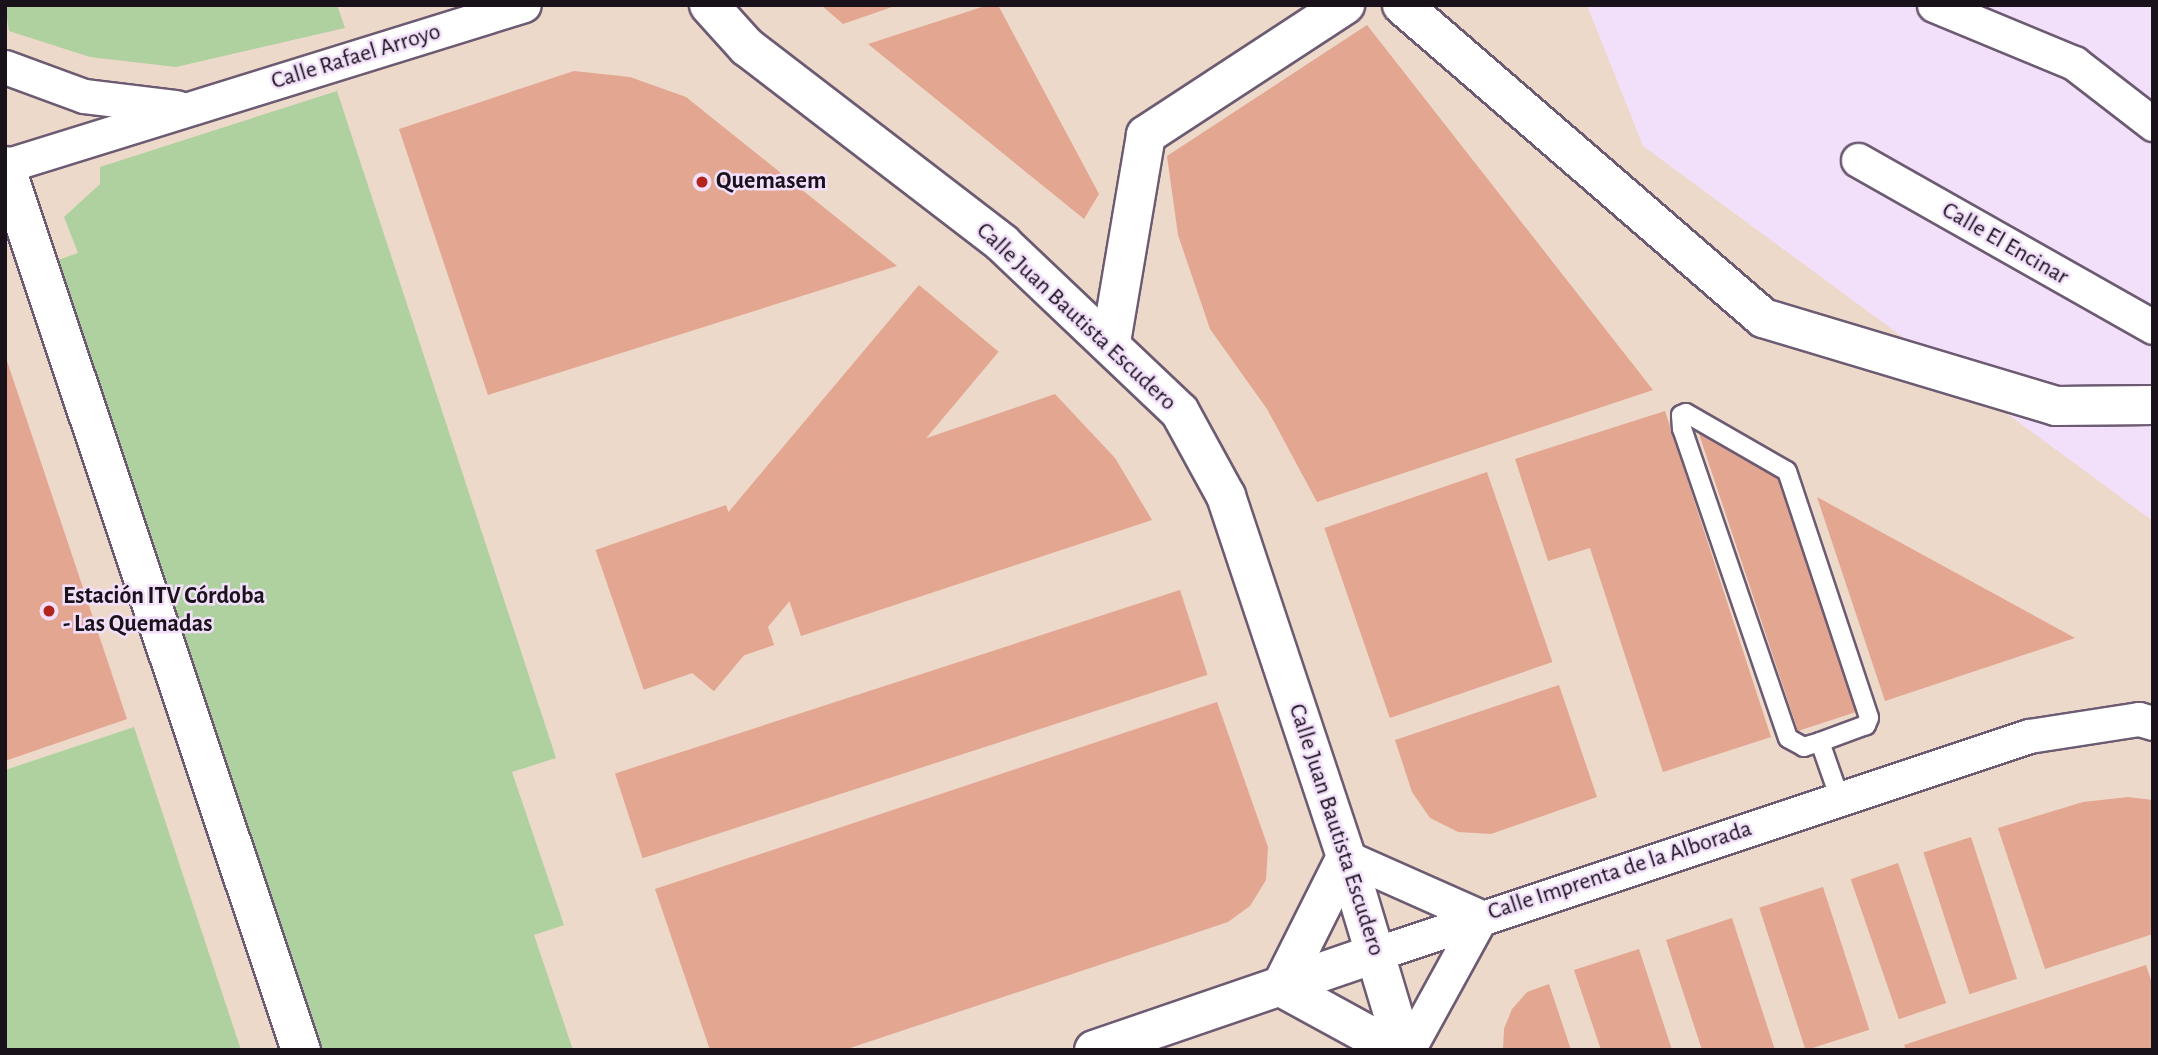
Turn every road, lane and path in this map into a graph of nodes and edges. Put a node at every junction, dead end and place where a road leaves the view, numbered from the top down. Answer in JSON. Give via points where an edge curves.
{"nodes":[{"id":1,"x":524,"y":5,"type":"edge"},
{"id":2,"x":709,"y":5,"type":"edge"},
{"id":3,"x":1345,"y":5,"type":"edge"},
{"id":4,"x":1402,"y":5,"type":"edge"},
{"id":5,"x":1934,"y":5,"type":"edge"},
{"id":6,"x":5,"y":67,"type":"edge"},
{"id":7,"x":189,"y":109,"type":"junction"},
{"id":8,"x":2153,"y":124,"type":"edge"},
{"id":9,"x":1858,"y":160,"type":"dead end"},
{"id":10,"x":5,"y":166,"type":"edge"},
{"id":11,"x":2153,"y":327,"type":"edge"},
{"id":12,"x":1111,"y":342,"type":"junction"},
{"id":13,"x":2153,"y":405,"type":"edge"},
{"id":14,"x":2153,"y":723,"type":"edge"},
{"id":15,"x":1821,"y":742,"type":"junction"},
{"id":16,"x":1840,"y":799,"type":"junction"},
{"id":17,"x":1346,"y":857,"type":"junction"},
{"id":18,"x":1481,"y":917,"type":"junction"},
{"id":19,"x":1376,"y":954,"type":"junction"},
{"id":20,"x":1280,"y":987,"type":"junction"},
{"id":21,"x":301,"y":1050,"type":"edge"},
{"id":22,"x":1094,"y":1050,"type":"edge"},
{"id":23,"x":1396,"y":1050,"type":"edge"},
{"id":24,"x":1406,"y":1050,"type":"edge"}],
"edges":[{"from":1,"to":7,"type":"street","name":"Calle Rafael Arroyo"},
{"from":2,"to":12,"type":"street","name":"Calle Juan Bautista Escudero","via":[[747,47],[1002,243]]},
{"from":3,"to":12,"type":"street","via":[[1146,135]]},
{"from":4,"to":13,"type":"street","via":[[1763,318],[2056,405]]},
{"from":5,"to":8,"type":"street","via":[[2074,63]]},
{"from":6,"to":7,"type":"street","name":"Calle Rafael Arroyo","via":[[84,96]]},
{"from":7,"to":10,"type":"street","name":"Calle Rafael Arroyo"},
{"from":9,"to":11,"type":"street","name":"Calle El Encinar"},
{"from":10,"to":21,"type":"street"},
{"from":12,"to":17,"type":"street","name":"Calle Juan Bautista Escudero","via":[[1180,412],[1226,496]]},
{"from":14,"to":16,"type":"street","name":"Calle Imprenta de la Alborada","via":[[2139,719],[2029,736]]},
{"from":15,"to":15,"type":"lane","via":[[1866,725],[1869,718],[1787,471],[1686,413],[1681,415],[1788,738],[1804,747]]},
{"from":15,"to":16,"type":"lane"},
{"from":16,"to":18,"type":"street","name":"Calle Imprenta de la Alborada"},
{"from":17,"to":18,"type":"street"},
{"from":17,"to":19,"type":"street","name":"Calle Juan Bautista Escudero"},
{"from":17,"to":20,"type":"street"},
{"from":18,"to":19,"type":"street","name":"Calle Imprenta de la Alborada"},
{"from":18,"to":24,"type":"street"},
{"from":19,"to":20,"type":"street","name":"Calle Imprenta de la Alborada"},
{"from":19,"to":24,"type":"street","name":"Calle Juan Bautista Escudero"},
{"from":20,"to":22,"type":"street","name":"Calle Imprenta de la Alborada"},
{"from":20,"to":23,"type":"street"}]}
